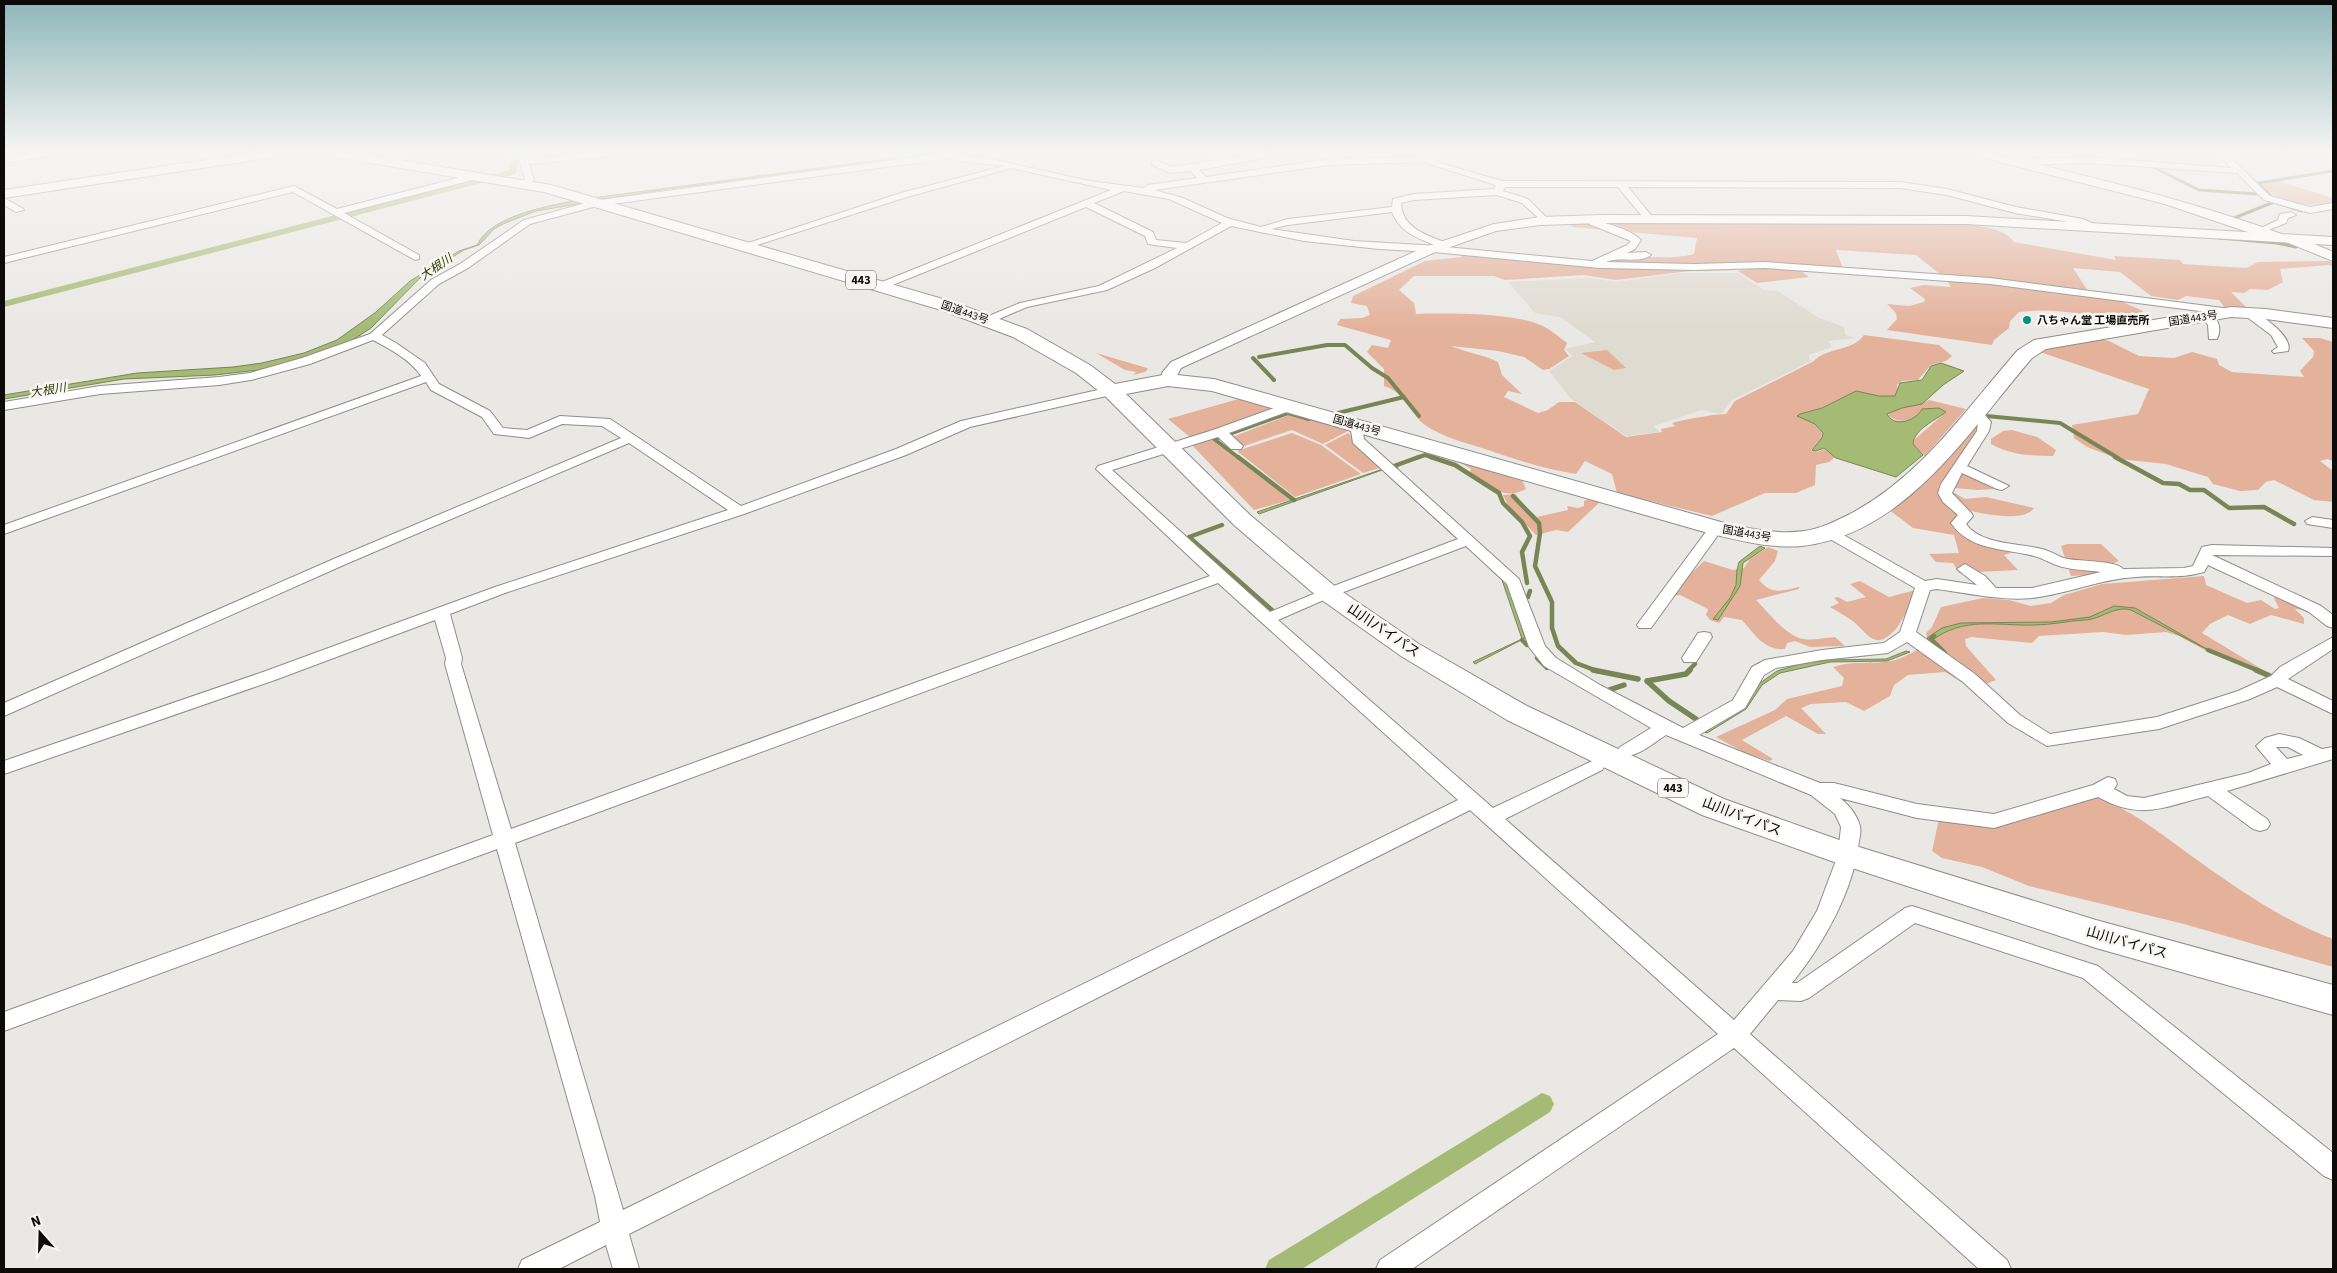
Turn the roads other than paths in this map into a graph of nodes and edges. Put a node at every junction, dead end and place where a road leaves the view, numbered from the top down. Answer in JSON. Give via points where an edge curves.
{"nodes":[{"id":1,"x":201,"y":212,"type":"edge"},
{"id":2,"x":337,"y":212,"type":"edge"},
{"id":3,"x":562,"y":212,"type":"edge"},
{"id":4,"x":628,"y":212,"type":"edge"},
{"id":5,"x":849,"y":212,"type":"edge"},
{"id":6,"x":1065,"y":212,"type":"edge"},
{"id":7,"x":1104,"y":212,"type":"edge"},
{"id":8,"x":1204,"y":212,"type":"edge"},
{"id":9,"x":1367,"y":212,"type":"edge"},
{"id":10,"x":1396,"y":212,"type":"edge"},
{"id":11,"x":1536,"y":212,"type":"edge"},
{"id":12,"x":1644,"y":212,"type":"edge"},
{"id":13,"x":2029,"y":212,"type":"edge"},
{"id":14,"x":2202,"y":212,"type":"edge"},
{"id":15,"x":2291,"y":215,"type":"dead end"},
{"id":16,"x":1649,"y":219,"type":"junction"},
{"id":17,"x":1545,"y":221,"type":"junction"},
{"id":18,"x":1592,"y":222,"type":"dead end"},
{"id":19,"x":1230,"y":223,"type":"junction"},
{"id":20,"x":2095,"y":226,"type":"junction"},
{"id":21,"x":2266,"y":228,"type":"dead end"},
{"id":22,"x":1258,"y":230,"type":"junction"},
{"id":23,"x":2286,"y":239,"type":"junction"},
{"id":24,"x":2333,"y":241,"type":"edge"},
{"id":25,"x":744,"y":246,"type":"junction"},
{"id":26,"x":1186,"y":246,"type":"junction"},
{"id":27,"x":1435,"y":248,"type":"junction"},
{"id":28,"x":1630,"y":248,"type":"junction"},
{"id":29,"x":1649,"y":255,"type":"joint"},
{"id":30,"x":1615,"y":256,"type":"junction"},
{"id":31,"x":2333,"y":256,"type":"edge"},
{"id":32,"x":415,"y":257,"type":"dead end"},
{"id":33,"x":4,"y":260,"type":"edge"},
{"id":34,"x":1594,"y":264,"type":"junction"},
{"id":35,"x":886,"y":284,"type":"dead end"},
{"id":36,"x":2239,"y":312,"type":"junction"},
{"id":37,"x":2207,"y":316,"type":"junction"},
{"id":38,"x":988,"y":320,"type":"junction"},
{"id":39,"x":2333,"y":323,"type":"edge"},
{"id":40,"x":374,"y":336,"type":"junction"},
{"id":41,"x":2214,"y":337,"type":"dead end"},
{"id":42,"x":2278,"y":351,"type":"dead end"},
{"id":43,"x":429,"y":377,"type":"junction"},
{"id":44,"x":1168,"y":380,"type":"junction"},
{"id":45,"x":1111,"y":391,"type":"junction"},
{"id":46,"x":4,"y":406,"type":"edge"},
{"id":47,"x":1291,"y":406,"type":"junction"},
{"id":48,"x":1976,"y":412,"type":"junction"},
{"id":49,"x":1356,"y":424,"type":"junction"},
{"id":50,"x":1220,"y":432,"type":"junction"},
{"id":51,"x":631,"y":438,"type":"junction"},
{"id":52,"x":1236,"y":446,"type":"dead end"},
{"id":53,"x":1168,"y":448,"type":"junction"},
{"id":54,"x":1959,"y":467,"type":"junction"},
{"id":55,"x":2002,"y":486,"type":"dead end"},
{"id":56,"x":739,"y":511,"type":"junction"},
{"id":57,"x":2312,"y":520,"type":"dead end"},
{"id":58,"x":2333,"y":524,"type":"edge"},
{"id":59,"x":1716,"y":528,"type":"junction"},
{"id":60,"x":4,"y":530,"type":"edge"},
{"id":61,"x":1828,"y":532,"type":"junction"},
{"id":62,"x":1468,"y":540,"type":"junction"},
{"id":63,"x":2333,"y":552,"type":"edge"},
{"id":64,"x":2204,"y":557,"type":"junction"},
{"id":65,"x":1964,"y":570,"type":"dead end"},
{"id":66,"x":2131,"y":573,"type":"junction"},
{"id":67,"x":1220,"y":577,"type":"junction"},
{"id":68,"x":2044,"y":580,"type":"dead end"},
{"id":69,"x":2069,"y":580,"type":"dead end"},
{"id":70,"x":1930,"y":582,"type":"junction"},
{"id":71,"x":1990,"y":592,"type":"junction"},
{"id":72,"x":1328,"y":593,"type":"junction"},
{"id":73,"x":440,"y":612,"type":"junction"},
{"id":74,"x":1268,"y":619,"type":"junction"},
{"id":75,"x":2333,"y":623,"type":"edge"},
{"id":76,"x":1645,"y":625,"type":"dead end"},
{"id":77,"x":1907,"y":634,"type":"junction"},
{"id":78,"x":1704,"y":638,"type":"dead end"},
{"id":79,"x":2333,"y":642,"type":"edge"},
{"id":80,"x":1690,"y":658,"type":"dead end"},
{"id":81,"x":2277,"y":680,"type":"junction"},
{"id":82,"x":2333,"y":708,"type":"edge"},
{"id":83,"x":4,"y":710,"type":"edge"},
{"id":84,"x":1665,"y":728,"type":"junction"},
{"id":85,"x":1682,"y":736,"type":"junction"},
{"id":86,"x":1626,"y":751,"type":"dead end"},
{"id":87,"x":2326,"y":755,"type":"edge"},
{"id":88,"x":1596,"y":766,"type":"dead end"},
{"id":89,"x":2283,"y":766,"type":"junction"},
{"id":90,"x":4,"y":768,"type":"edge"},
{"id":91,"x":2210,"y":788,"type":"junction"},
{"id":92,"x":1818,"y":790,"type":"junction"},
{"id":93,"x":1472,"y":801,"type":"junction"},
{"id":94,"x":1490,"y":818,"type":"junction"},
{"id":95,"x":2260,"y":824,"type":"dead end"},
{"id":96,"x":505,"y":837,"type":"junction"},
{"id":97,"x":1848,"y":854,"type":"junction"},
{"id":98,"x":1773,"y":991,"type":"junction"},
{"id":99,"x":2333,"y":1000,"type":"edge"},
{"id":100,"x":4,"y":1022,"type":"edge"},
{"id":101,"x":1735,"y":1035,"type":"junction"},
{"id":102,"x":2333,"y":1168,"type":"edge"},
{"id":103,"x":614,"y":1228,"type":"junction"},
{"id":104,"x":531,"y":1269,"type":"edge"},
{"id":105,"x":626,"y":1269,"type":"edge"},
{"id":106,"x":1389,"y":1269,"type":"edge"},
{"id":107,"x":1998,"y":1269,"type":"edge"}],
"edges":[{"from":1,"to":33,"type":"street"},
{"from":2,"to":32,"type":"street"},
{"from":3,"to":40,"type":"street","via":[[527,222],[514,230],[464,266],[435,282]]},
{"from":4,"to":25,"type":"highway","name":"国道443号","number":"443"},
{"from":5,"to":25,"type":"street"},
{"from":6,"to":35,"type":"street"},
{"from":7,"to":26,"type":"street","via":[[1150,234],[1152,242]]},
{"from":8,"to":19,"type":"street"},
{"from":9,"to":22,"type":"street","via":[[1288,222]]},
{"from":10,"to":27,"type":"street","via":[[1405,228]]},
{"from":11,"to":17,"type":"street"},
{"from":12,"to":16,"type":"street"},
{"from":13,"to":20,"type":"street"},
{"from":14,"to":23,"type":"main road"},
{"from":15,"to":21,"type":"street","via":[[2283,216],[2283,220]]},
{"from":16,"to":17,"type":"street"},
{"from":16,"to":20,"type":"street","via":[[1966,220]]},
{"from":17,"to":27,"type":"street","via":[[1494,228]]},
{"from":18,"to":28,"type":"street","via":[[1635,238],[1636,242]]},
{"from":19,"to":22,"type":"street"},
{"from":19,"to":26,"type":"street"},
{"from":20,"to":23,"type":"street"},
{"from":22,"to":27,"type":"street","via":[[1305,238]]},
{"from":23,"to":24,"type":"street"},
{"from":23,"to":31,"type":"main road"},
{"from":25,"to":38,"type":"highway","name":"国道443号","number":"443"},
{"from":26,"to":38,"type":"street","via":[[1102,288],[1021,306]]},
{"from":27,"to":34,"type":"street"},
{"from":27,"to":44,"type":"street","via":[[1176,364]]},
{"from":28,"to":29,"type":"street"},
{"from":28,"to":30,"type":"street"},
{"from":29,"to":30,"type":"street"},
{"from":30,"to":34,"type":"street"},
{"from":34,"to":36,"type":"street","via":[[1822,268],[1990,281],[2156,299]]},
{"from":36,"to":37,"type":"highway","name":"国道443号"},
{"from":36,"to":39,"type":"highway","name":"国道443号"},
{"from":36,"to":42,"type":"street","via":[[2273,332],[2284,345],[2284,349]]},
{"from":37,"to":41,"type":"street","via":[[2215,327]]},
{"from":37,"to":48,"type":"highway","name":"国道443号","via":[[2041,344],[2024,354]]},
{"from":38,"to":45,"type":"highway","name":"国道443号","number":"443","via":[[1060,355]]},
{"from":40,"to":43,"type":"street","via":[[392,345]]},
{"from":40,"to":46,"type":"street","via":[[306,361],[251,376],[100,390]]},
{"from":43,"to":51,"type":"street","via":[[434,387],[486,414],[499,431],[529,434],[560,420],[605,422]]},
{"from":43,"to":60,"type":"street"},
{"from":44,"to":45,"type":"highway","name":"国道443号"},
{"from":44,"to":47,"type":"highway","name":"国道443号","via":[[1214,385]]},
{"from":45,"to":53,"type":"highway","name":"山川バイパス","number":"443"},
{"from":45,"to":56,"type":"street","via":[[966,424],[901,452]]},
{"from":47,"to":49,"type":"highway","name":"国道443号"},
{"from":47,"to":50,"type":"street"},
{"from":48,"to":54,"type":"street","via":[[1985,422],[1984,431]]},
{"from":48,"to":61,"type":"highway","name":"国道443号","via":[[1932,466],[1910,486],[1886,504]]},
{"from":49,"to":59,"type":"highway","name":"国道443号"},
{"from":49,"to":62,"type":"street","via":[[1358,440]]},
{"from":50,"to":52,"type":"street"},
{"from":50,"to":53,"type":"street"},
{"from":51,"to":56,"type":"street"},
{"from":51,"to":83,"type":"street"},
{"from":53,"to":67,"type":"street","via":[[1104,469]]},
{"from":53,"to":72,"type":"highway","name":"山川バイパス","number":"443","via":[[1242,520]]},
{"from":54,"to":55,"type":"street"},
{"from":54,"to":66,"type":"street","via":[[1945,493],[1966,516],[1958,523],[1960,527],[1977,538],[2011,549],[2040,553],[2066,563]]},
{"from":56,"to":73,"type":"street"},
{"from":57,"to":58,"type":"street"},
{"from":59,"to":61,"type":"highway","name":"国道443号","via":[[1766,538],[1797,539]]},
{"from":59,"to":76,"type":"street"},
{"from":61,"to":70,"type":"street"},
{"from":62,"to":72,"type":"street"},
{"from":62,"to":84,"type":"street","via":[[1514,582],[1537,646],[1550,662]]},
{"from":63,"to":64,"type":"street","via":[[2212,549],[2207,550]]},
{"from":64,"to":66,"type":"street","via":[[2199,569],[2185,573]]},
{"from":64,"to":75,"type":"street","via":[[2314,609]]},
{"from":65,"to":71,"type":"street","via":[[1980,579]]},
{"from":66,"to":71,"type":"street","via":[[2098,577],[2032,593]]},
{"from":67,"to":74,"type":"street"},
{"from":67,"to":96,"type":"street"},
{"from":68,"to":69,"type":"street"},
{"from":70,"to":71,"type":"street"},
{"from":70,"to":77,"type":"street"},
{"from":72,"to":74,"type":"street"},
{"from":72,"to":97,"type":"highway","name":"山川バイパス","number":"443","via":[[1410,650],[1517,713],[1713,806]]},
{"from":73,"to":90,"type":"street","via":[[270,676]]},
{"from":73,"to":96,"type":"street"},
{"from":74,"to":93,"type":"street"},
{"from":77,"to":81,"type":"street","via":[[1969,678],[2014,719],[2047,740],[2159,723],[2244,695]]},
{"from":77,"to":85,"type":"street","via":[[1888,648],[1771,664],[1758,672],[1739,704]]},
{"from":78,"to":80,"type":"street"},
{"from":79,"to":81,"type":"street"},
{"from":81,"to":82,"type":"street"},
{"from":84,"to":85,"type":"street"},
{"from":84,"to":86,"type":"street"},
{"from":85,"to":92,"type":"street"},
{"from":87,"to":89,"type":"street"},
{"from":87,"to":89,"type":"street","via":[[2288,741],[2265,746]]},
{"from":88,"to":94,"type":"street"},
{"from":89,"to":91,"type":"street","via":[[2252,778]]},
{"from":91,"to":92,"type":"street","via":[[2144,805],[2123,802],[2104,787],[1994,821],[1917,811],[1834,790]]},
{"from":91,"to":95,"type":"street"},
{"from":92,"to":97,"type":"street","via":[[1842,810],[1851,827]]},
{"from":93,"to":94,"type":"street"},
{"from":93,"to":103,"type":"street"},
{"from":94,"to":101,"type":"street"},
{"from":96,"to":100,"type":"street"},
{"from":96,"to":103,"type":"street","via":[[608,1196]]},
{"from":97,"to":98,"type":"street","via":[[1826,913],[1801,957]]},
{"from":97,"to":99,"type":"highway","name":"山川バイパス","number":"443","via":[[2096,934]]},
{"from":98,"to":101,"type":"street"},
{"from":98,"to":102,"type":"street","via":[[1801,992],[1912,914],[2090,972]]},
{"from":101,"to":106,"type":"street"},
{"from":101,"to":107,"type":"street"},
{"from":103,"to":104,"type":"street"},
{"from":103,"to":105,"type":"street"}]}
